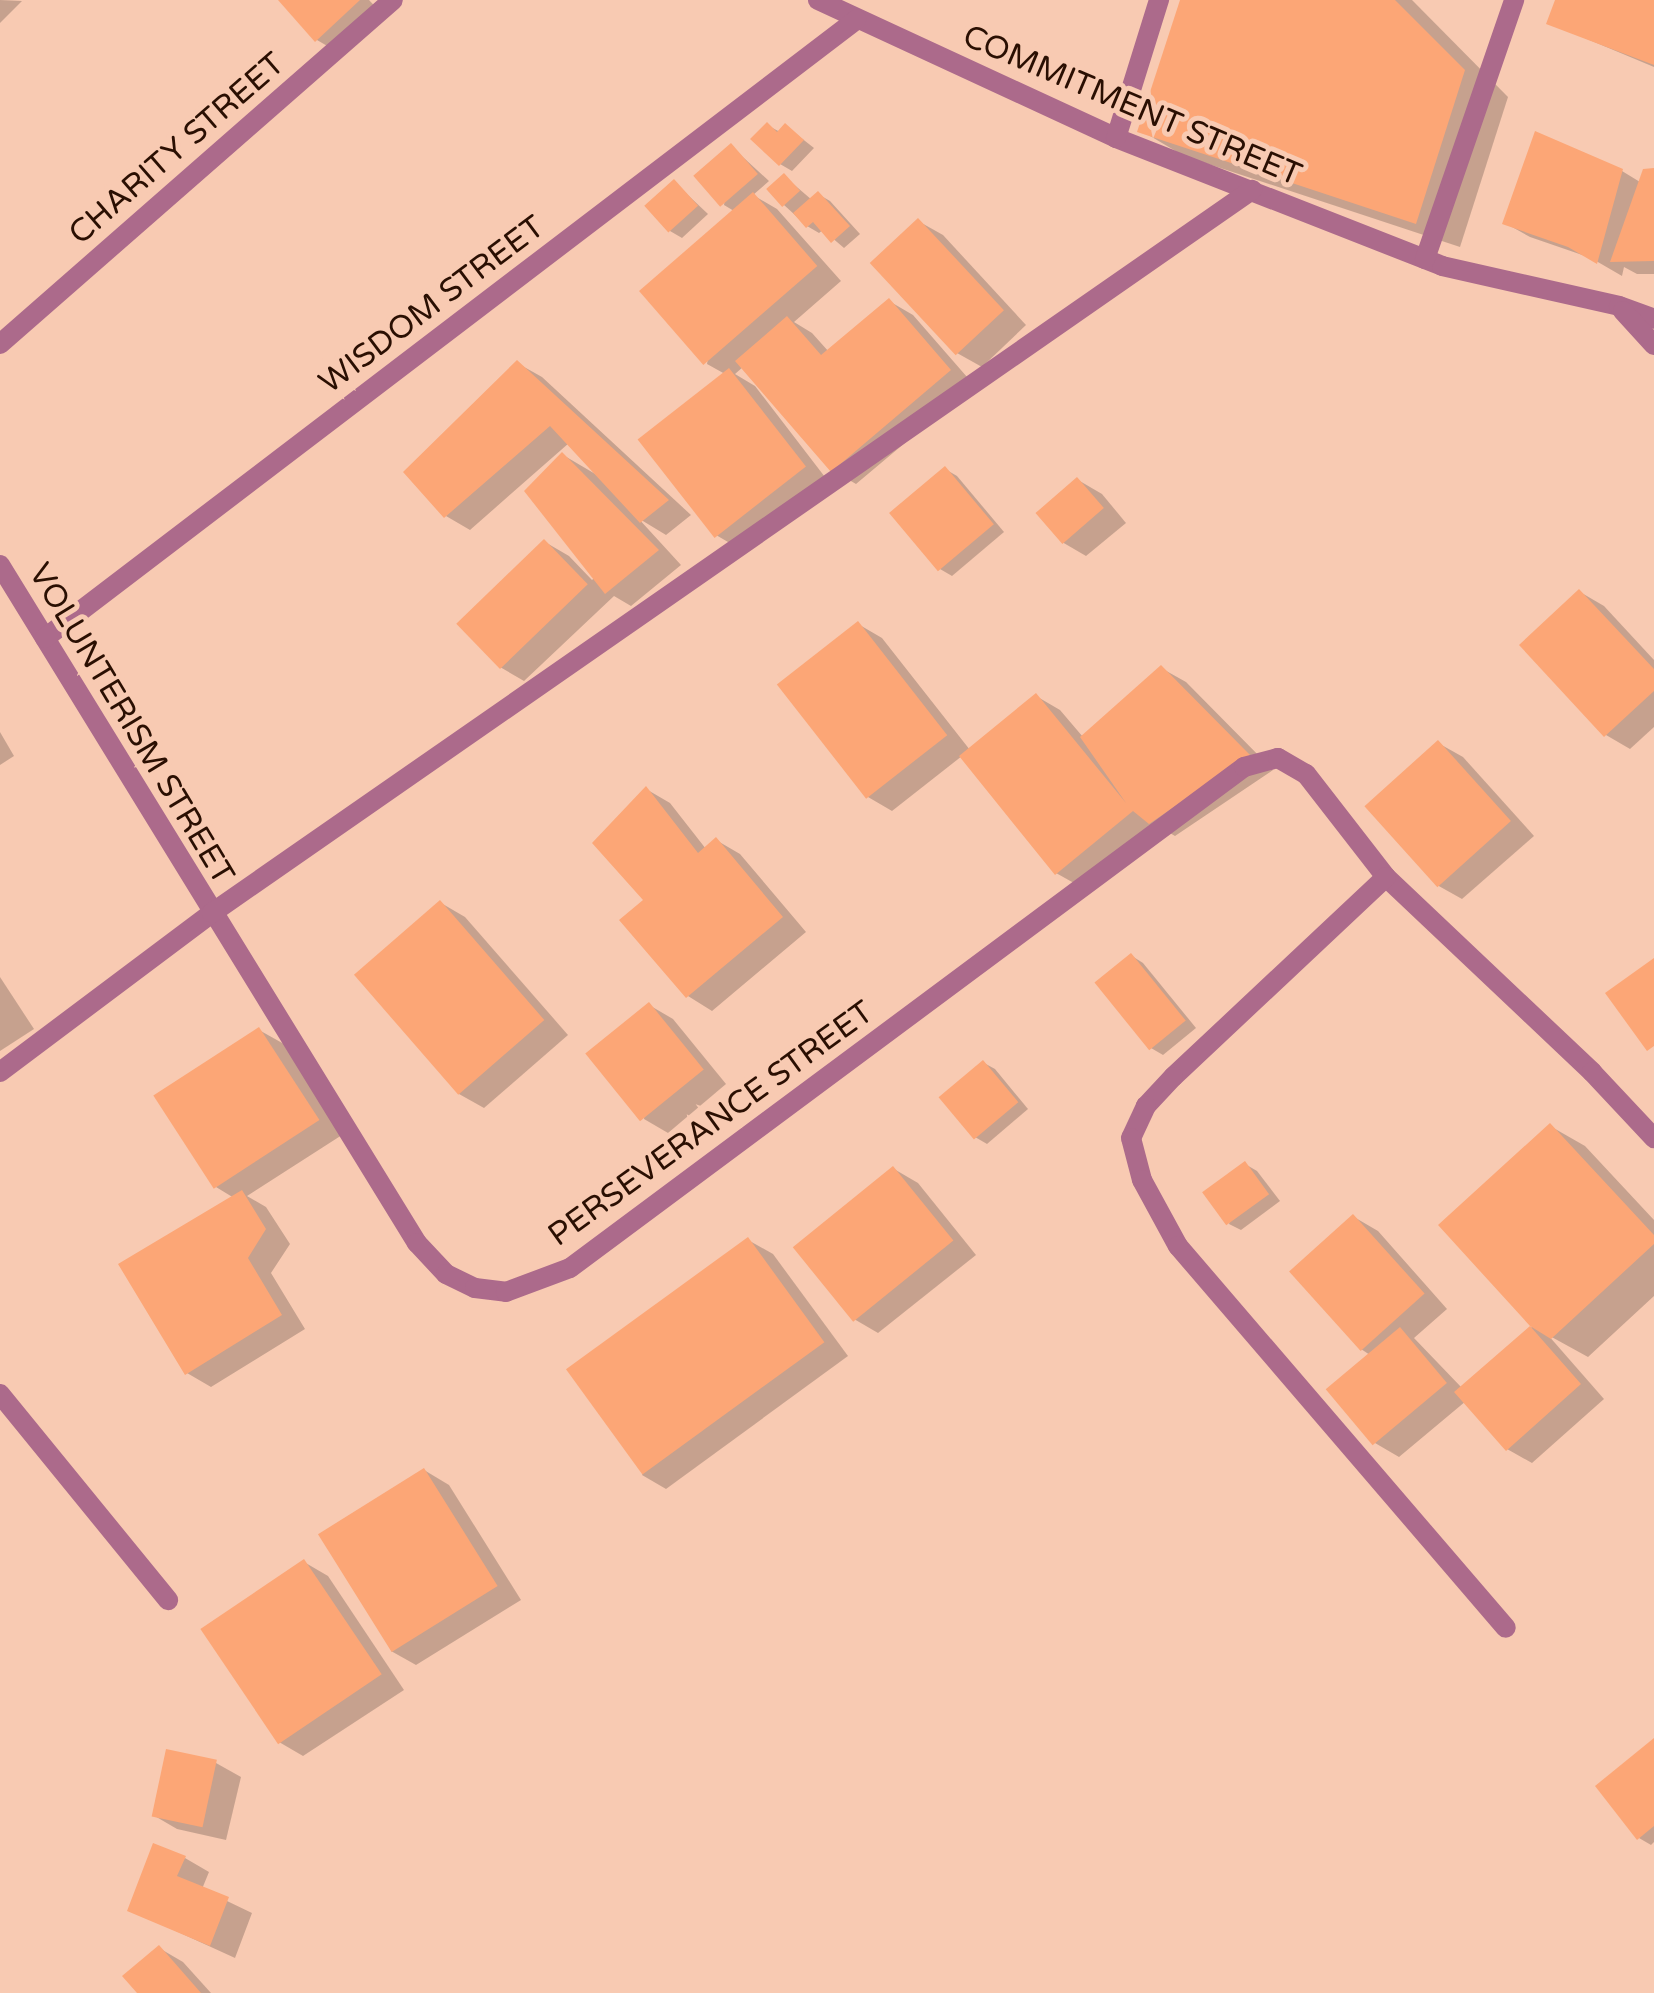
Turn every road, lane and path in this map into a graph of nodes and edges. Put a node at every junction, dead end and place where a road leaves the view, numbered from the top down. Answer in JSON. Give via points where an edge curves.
{"nodes":[{"id":1,"x":393,"y":0,"type":"edge"},
{"id":2,"x":818,"y":0,"type":"edge"},
{"id":3,"x":1159,"y":0,"type":"edge"},
{"id":4,"x":1514,"y":0,"type":"edge"},
{"id":5,"x":856,"y":20,"type":"junction"},
{"id":6,"x":1116,"y":138,"type":"junction"},
{"id":7,"x":1252,"y":190,"type":"junction"},
{"id":8,"x":1425,"y":259,"type":"junction"},
{"id":9,"x":1618,"y":306,"type":"junction"},
{"id":10,"x":1654,"y":319,"type":"edge"},
{"id":11,"x":0,"y":344,"type":"edge"},
{"id":12,"x":1654,"y":345,"type":"edge"},
{"id":13,"x":0,"y":566,"type":"edge"},
{"id":14,"x":45,"y":638,"type":"junction"},
{"id":15,"x":1386,"y":878,"type":"junction"},
{"id":16,"x":212,"y":914,"type":"junction"},
{"id":17,"x":0,"y":1072,"type":"edge"},
{"id":18,"x":1654,"y":1138,"type":"edge"},
{"id":19,"x":0,"y":1394,"type":"edge"},
{"id":20,"x":168,"y":1600,"type":"dead end"},
{"id":21,"x":1506,"y":1628,"type":"dead end"}],
"edges":[{"from":1,"to":11,"type":"street","name":"CHARITY STREET"},
{"from":2,"to":5,"type":"street","name":"COMMITMENT STREET"},
{"from":3,"to":6,"type":"street"},
{"from":4,"to":8,"type":"street"},
{"from":5,"to":6,"type":"street","name":"COMMITMENT STREET"},
{"from":5,"to":14,"type":"street","name":"WISDOM STREET"},
{"from":6,"to":7,"type":"street","name":"COMMITMENT STREET"},
{"from":7,"to":8,"type":"street","name":"COMMITMENT STREET"},
{"from":7,"to":16,"type":"street"},
{"from":8,"to":9,"type":"street","name":"COMMITMENT STREET"},
{"from":9,"to":10,"type":"street","name":"COMMITMENT STREET"},
{"from":9,"to":12,"type":"street"},
{"from":13,"to":14,"type":"street","name":"VOLUNTERISM STREET"},
{"from":14,"to":16,"type":"street","name":"VOLUNTERISM STREET"},
{"from":15,"to":16,"type":"street","name":"PERSEVERANCE STREET","via":[[1306,774],[1278,758],[1244,767],[570,1268],[506,1292],[475,1288],[446,1274],[417,1242]]},
{"from":15,"to":18,"type":"street"},
{"from":15,"to":21,"type":"street","via":[[1173,1076],[1146,1106],[1131,1138],[1142,1180],[1178,1246]]},
{"from":16,"to":17,"type":"street"},
{"from":19,"to":20,"type":"street"}]}
